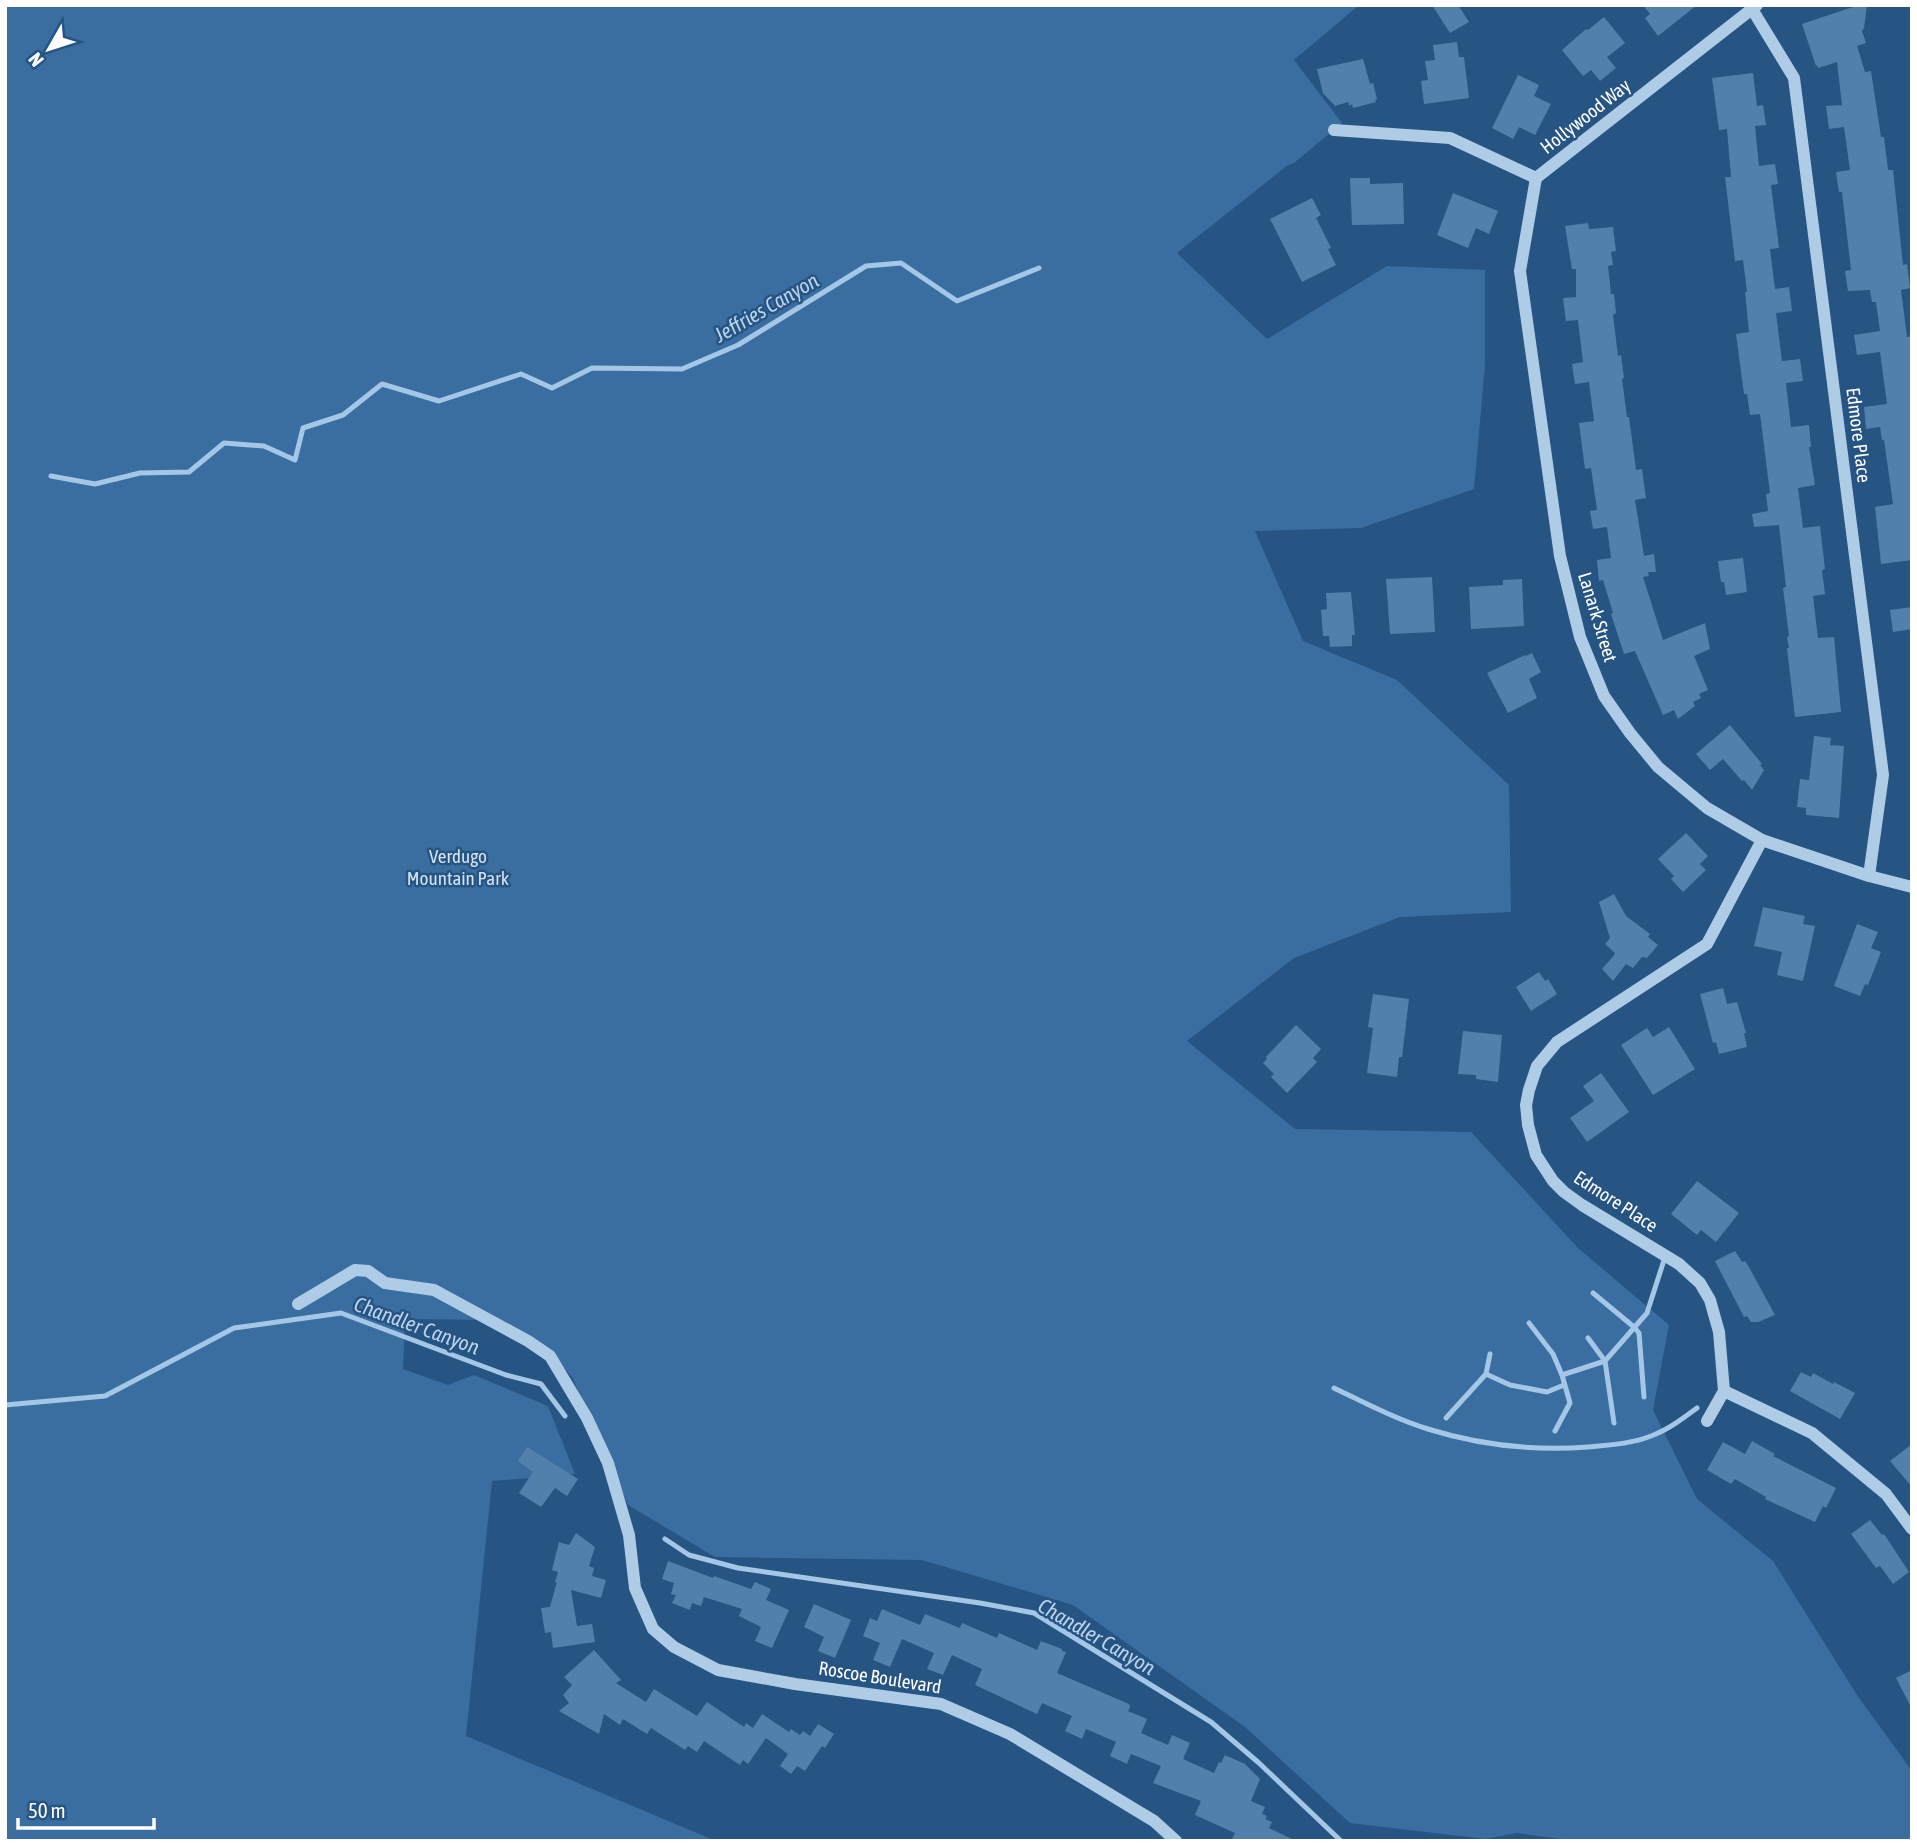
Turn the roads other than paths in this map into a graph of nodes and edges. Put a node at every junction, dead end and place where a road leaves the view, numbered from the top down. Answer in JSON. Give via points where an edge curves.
{"nodes":[{"id":1,"x":1755,"y":7,"type":"edge"},
{"id":2,"x":1334,"y":130,"type":"dead end"},
{"id":3,"x":1536,"y":178,"type":"junction"},
{"id":4,"x":1762,"y":840,"type":"junction"},
{"id":5,"x":1869,"y":876,"type":"junction"},
{"id":6,"x":1912,"y":887,"type":"edge"},
{"id":7,"x":298,"y":1304,"type":"dead end"},
{"id":8,"x":1724,"y":1391,"type":"junction"},
{"id":9,"x":1706,"y":1421,"type":"dead end"},
{"id":10,"x":1912,"y":1529,"type":"edge"},
{"id":11,"x":1176,"y":1841,"type":"edge"}],
"edges":[{"from":1,"to":3,"type":"street","name":"Hollywood Way"},
{"from":1,"to":5,"type":"street","name":"Edmore Place","via":[[1794,78],[1883,775]]},
{"from":2,"to":3,"type":"street","name":"Hollywood Way","via":[[1450,138]]},
{"from":3,"to":4,"type":"street","name":"Lanark Street","via":[[1520,271],[1560,556],[1580,638],[1604,696],[1658,767],[1707,808]]},
{"from":4,"to":5,"type":"street","name":"Lanark Street"},
{"from":4,"to":8,"type":"street","name":"Edmore Place","via":[[1707,944],[1558,1042],[1537,1066],[1526,1105],[1536,1155],[1553,1181],[1679,1264],[1700,1283],[1720,1332]]},
{"from":5,"to":6,"type":"street","name":"Lanark Street"},
{"from":7,"to":11,"type":"street","name":"Roscoe Boulevard","via":[[355,1270],[368,1271],[385,1283],[434,1290],[550,1356],[608,1463],[629,1535],[635,1588],[653,1629],[674,1647],[718,1670],[941,1704],[1010,1734],[1154,1821]]},
{"from":8,"to":9,"type":"street"},
{"from":8,"to":10,"type":"street","via":[[1812,1433],[1886,1494]]}]}
